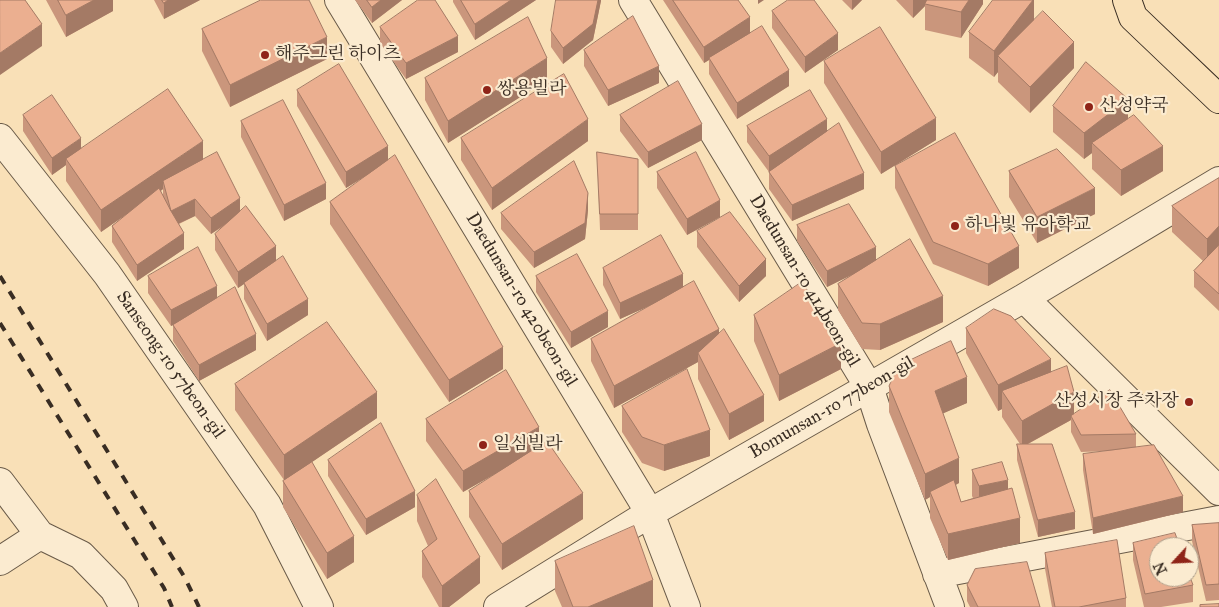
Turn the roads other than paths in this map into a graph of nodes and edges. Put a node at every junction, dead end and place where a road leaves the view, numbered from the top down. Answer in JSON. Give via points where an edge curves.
{"nodes":[{"id":1,"x":339,"y":0,"type":"edge"},
{"id":2,"x":633,"y":0,"type":"edge"},
{"id":3,"x":1125,"y":6,"type":"edge"},
{"id":4,"x":1219,"y":99,"type":"edge"},
{"id":5,"x":0,"y":138,"type":"edge"},
{"id":6,"x":1219,"y":181,"type":"edge"},
{"id":7,"x":1024,"y":298,"type":"junction"},
{"id":8,"x":869,"y":387,"type":"junction"},
{"id":9,"x":0,"y":482,"type":"edge"},
{"id":10,"x":1219,"y":491,"type":"edge"},
{"id":11,"x":650,"y":513,"type":"junction"},
{"id":12,"x":1219,"y":520,"type":"edge"},
{"id":13,"x":40,"y":535,"type":"junction"},
{"id":14,"x":0,"y":561,"type":"edge"},
{"id":15,"x":937,"y":574,"type":"junction"},
{"id":16,"x":124,"y":607,"type":"edge"},
{"id":17,"x":319,"y":607,"type":"edge"},
{"id":18,"x":498,"y":607,"type":"edge"},
{"id":19,"x":686,"y":607,"type":"edge"},
{"id":20,"x":950,"y":607,"type":"edge"}],
"edges":[{"from":1,"to":11,"type":"street","name":"Daedunsan-ro 420beon-gil"},
{"from":2,"to":8,"type":"street","name":"Daedunsan-ro 414beon-gil"},
{"from":3,"to":4,"type":"main road"},
{"from":5,"to":17,"type":"street","name":"Sanseong-ro 57beon-gil","via":[[107,274],[267,505]]},
{"from":6,"to":7,"type":"street","name":"Bomunsan-ro 77beon-gil"},
{"from":7,"to":8,"type":"street","name":"Bomunsan-ro 77beon-gil"},
{"from":7,"to":10,"type":"street"},
{"from":8,"to":11,"type":"street","name":"Bomunsan-ro 77beon-gil"},
{"from":8,"to":15,"type":"street","name":"Daedunsan-ro 414beon-gil"},
{"from":9,"to":13,"type":"street"},
{"from":11,"to":18,"type":"street","name":"Bomunsan-ro 77beon-gil"},
{"from":11,"to":19,"type":"street","name":"Daedunsan-ro 420beon-gil"},
{"from":12,"to":15,"type":"street"},
{"from":13,"to":14,"type":"street"},
{"from":13,"to":16,"type":"street","via":[[81,555],[114,589]]},
{"from":15,"to":20,"type":"street","name":"Daedunsan-ro 414beon-gil"}]}
